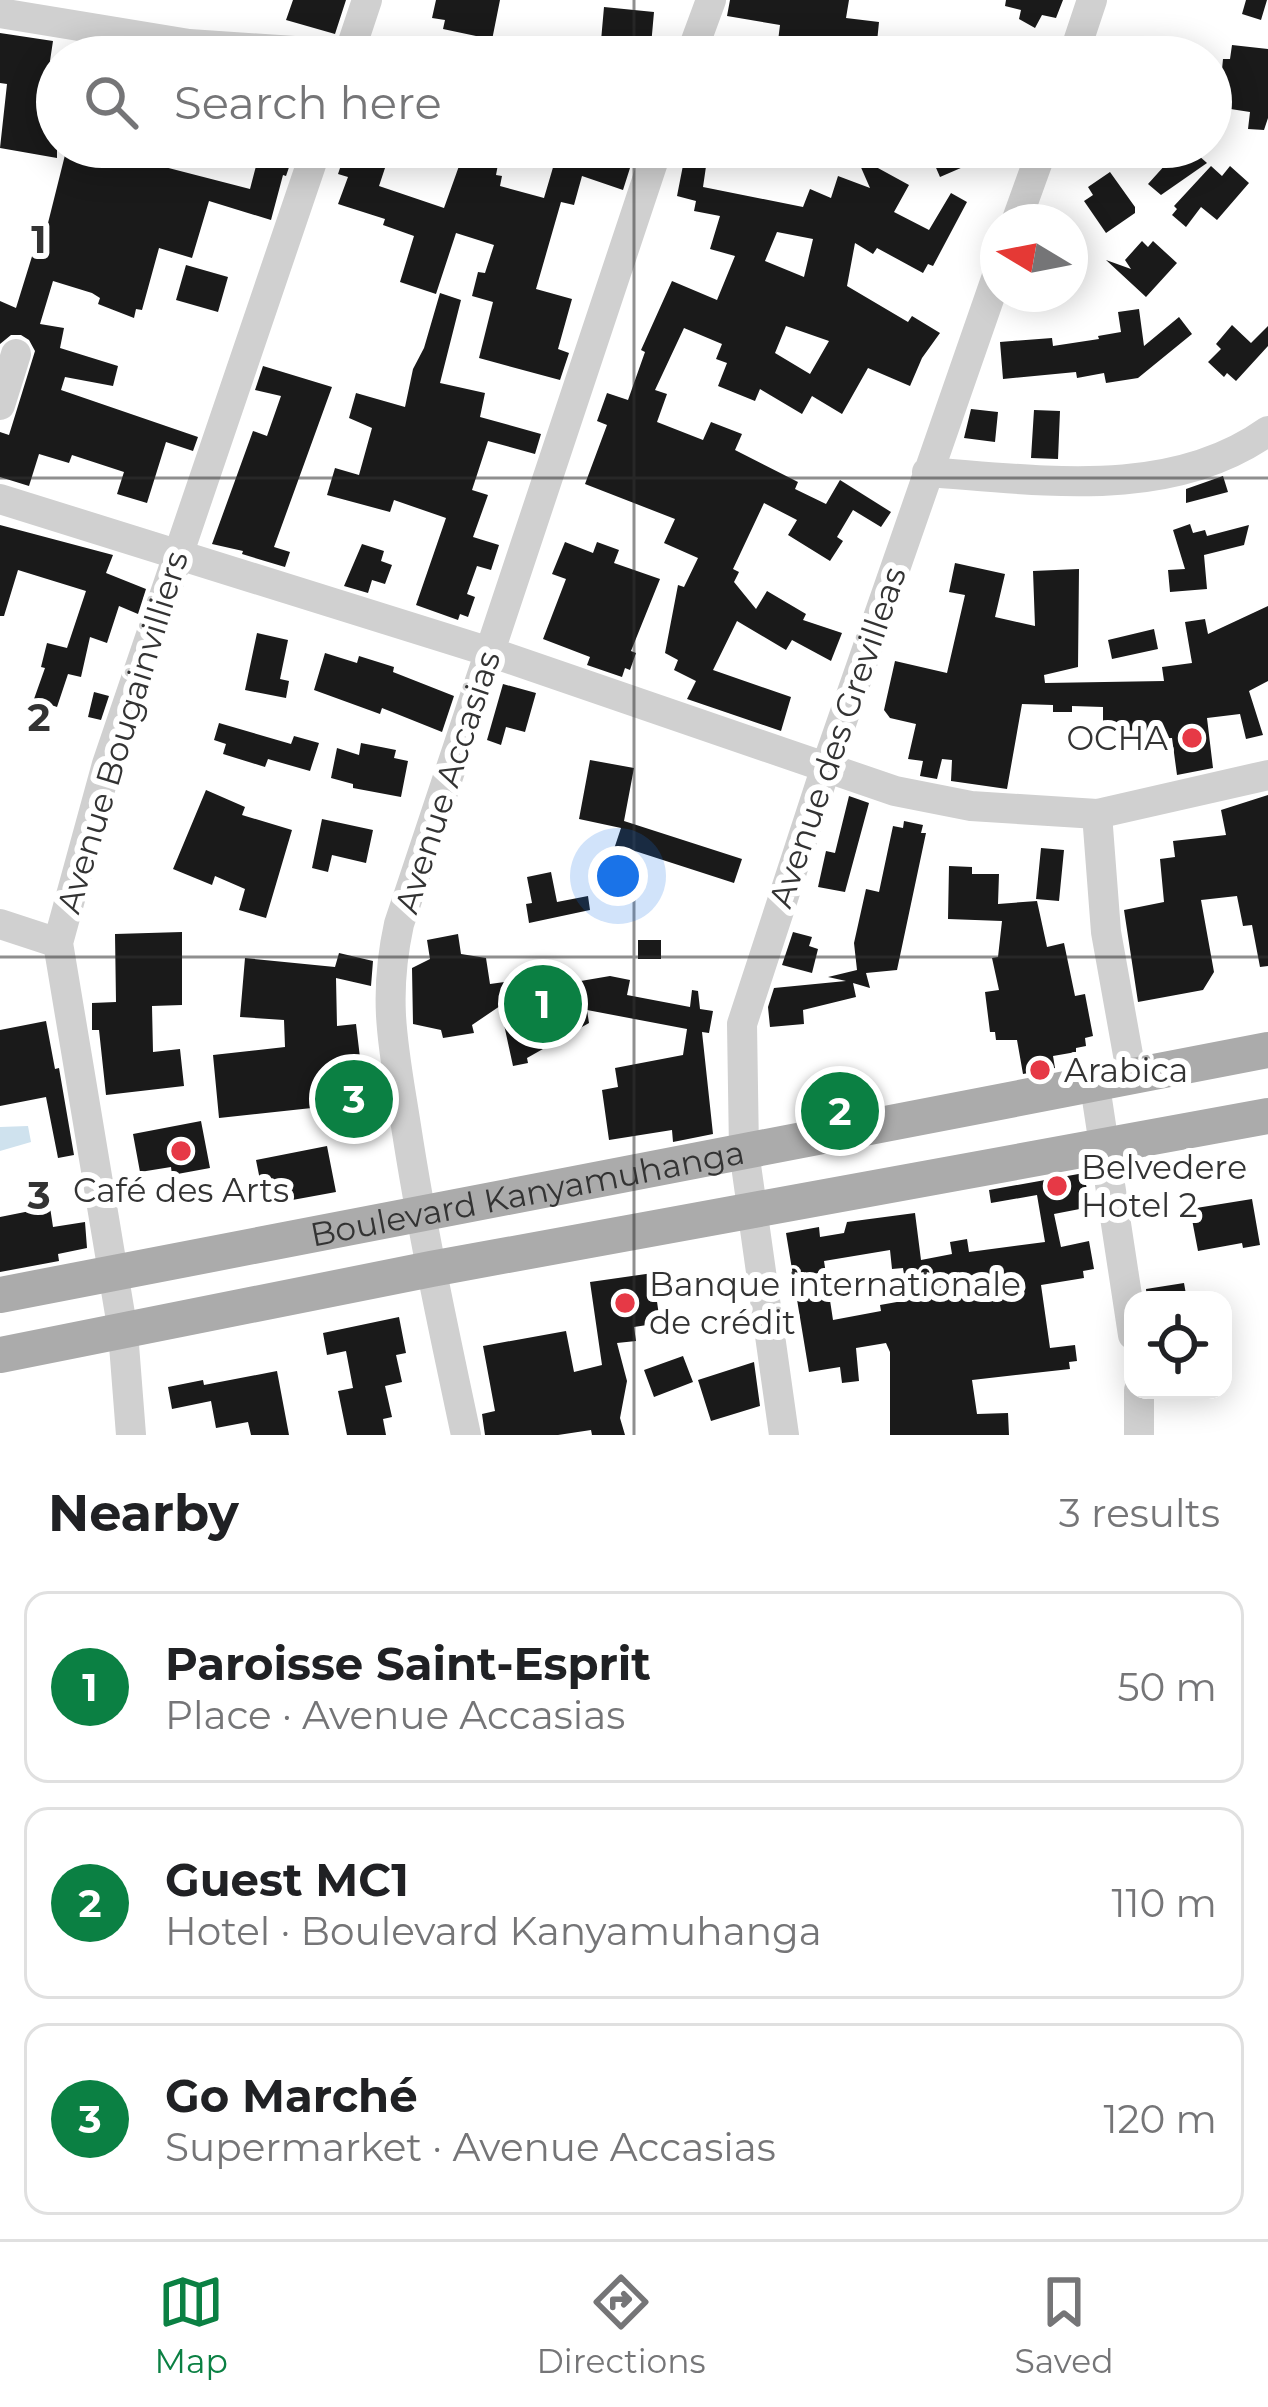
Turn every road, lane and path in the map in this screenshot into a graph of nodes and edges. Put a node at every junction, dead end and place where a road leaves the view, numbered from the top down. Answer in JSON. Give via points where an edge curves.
{"nodes":[{"id":1,"x":367,"y":0,"type":"edge"},
{"id":2,"x":711,"y":0,"type":"edge"},
{"id":3,"x":1092,"y":0,"type":"edge"},
{"id":4,"x":0,"y":13,"type":"edge"},
{"id":5,"x":140,"y":36,"type":"edge"},
{"id":6,"x":355,"y":36,"type":"edge"},
{"id":7,"x":698,"y":36,"type":"edge"},
{"id":8,"x":1080,"y":36,"type":"edge"},
{"id":9,"x":309,"y":168,"type":"edge"},
{"id":10,"x":651,"y":168,"type":"edge"},
{"id":11,"x":1033,"y":168,"type":"edge"},
{"id":12,"x":1022,"y":204,"type":"edge"},
{"id":13,"x":984,"y":312,"type":"edge"},
{"id":14,"x":16,"y":353,"type":"dead end"},
{"id":15,"x":0,"y":405,"type":"edge"},
{"id":16,"x":1268,"y":431,"type":"edge"},
{"id":17,"x":927,"y":472,"type":"junction"},
{"id":18,"x":0,"y":499,"type":"edge"},
{"id":19,"x":176,"y":554,"type":"junction"},
{"id":20,"x":490,"y":652,"type":"junction"},
{"id":21,"x":825,"y":770,"type":"junction"},
{"id":22,"x":1268,"y":775,"type":"edge"},
{"id":23,"x":1097,"y":814,"type":"junction"},
{"id":24,"x":0,"y":924,"type":"edge"},
{"id":25,"x":58,"y":943,"type":"junction"},
{"id":26,"x":1268,"y":1050,"type":"edge"},
{"id":27,"x":1132,"y":1077,"type":"junction"},
{"id":28,"x":1095,"y":1086,"type":"junction"},
{"id":29,"x":1268,"y":1116,"type":"edge"},
{"id":30,"x":1106,"y":1149,"type":"junction"},
{"id":31,"x":744,"y":1151,"type":"junction"},
{"id":32,"x":754,"y":1213,"type":"junction"},
{"id":33,"x":420,"y":1216,"type":"junction"},
{"id":34,"x":431,"y":1269,"type":"junction"},
{"id":35,"x":111,"y":1273,"type":"junction"},
{"id":36,"x":1127,"y":1291,"type":"edge"},
{"id":37,"x":0,"y":1295,"type":"edge"},
{"id":38,"x":123,"y":1333,"type":"junction"},
{"id":39,"x":0,"y":1355,"type":"edge"},
{"id":40,"x":1139,"y":1399,"type":"edge"},
{"id":41,"x":131,"y":1435,"type":"edge"},
{"id":42,"x":466,"y":1435,"type":"edge"},
{"id":43,"x":784,"y":1435,"type":"edge"},
{"id":44,"x":1139,"y":1435,"type":"edge"}],
"edges":[{"from":1,"to":6,"type":"street"},
{"from":2,"to":7,"type":"street"},
{"from":3,"to":8,"type":"street"},
{"from":4,"to":5,"type":"street"},
{"from":9,"to":19,"type":"street","name":"Avenue Bougainvilliers"},
{"from":10,"to":20,"type":"street","name":"Avenue Accasias"},
{"from":11,"to":12,"type":"street"},
{"from":13,"to":17,"type":"street","name":"Avenue des Grevilleas"},
{"from":14,"to":15,"type":"street"},
{"from":16,"to":17,"type":"street","via":[[1230,457],[1124,480]]},
{"from":17,"to":21,"type":"street","name":"Avenue des Grevilleas"},
{"from":18,"to":19,"type":"street"},
{"from":19,"to":20,"type":"street"},
{"from":19,"to":25,"type":"street","name":"Avenue Bougainvilliers"},
{"from":20,"to":21,"type":"street"},
{"from":20,"to":33,"type":"street","name":"Avenue Accasias","via":[[390,966],[387,1003]]},
{"from":21,"to":23,"type":"street","via":[[971,806]]},
{"from":21,"to":31,"type":"street","name":"Avenue des Grevilleas","via":[[742,1024]]},
{"from":22,"to":23,"type":"street"},
{"from":23,"to":27,"type":"street","via":[[1106,932]]},
{"from":24,"to":25,"type":"street"},
{"from":25,"to":35,"type":"street","name":"Avenue Bougainvilliers"},
{"from":26,"to":27,"type":"main road","name":"Boulevard Kanyamuhanga"},
{"from":27,"to":28,"type":"main road","name":"Boulevard Kanyamuhanga"},
{"from":28,"to":30,"type":"street"},
{"from":28,"to":31,"type":"main road","name":"Boulevard Kanyamuhanga"},
{"from":29,"to":30,"type":"main road"},
{"from":30,"to":32,"type":"main road"},
{"from":30,"to":36,"type":"street"},
{"from":31,"to":32,"type":"street","name":"Avenue des Grevilleas"},
{"from":31,"to":33,"type":"main road","name":"Boulevard Kanyamuhanga"},
{"from":32,"to":34,"type":"main road"},
{"from":32,"to":43,"type":"street","name":"Avenue des Grevilleas"},
{"from":33,"to":34,"type":"street","name":"Avenue Accasias"},
{"from":33,"to":35,"type":"main road","name":"Boulevard Kanyamuhanga"},
{"from":34,"to":38,"type":"main road"},
{"from":34,"to":42,"type":"street","name":"Avenue Accasias"},
{"from":35,"to":37,"type":"main road","name":"Boulevard Kanyamuhanga"},
{"from":35,"to":38,"type":"street","name":"Avenue Bougainvilliers"},
{"from":38,"to":39,"type":"main road"},
{"from":38,"to":41,"type":"street","name":"Avenue Bougainvilliers"},
{"from":40,"to":44,"type":"street"}]}
